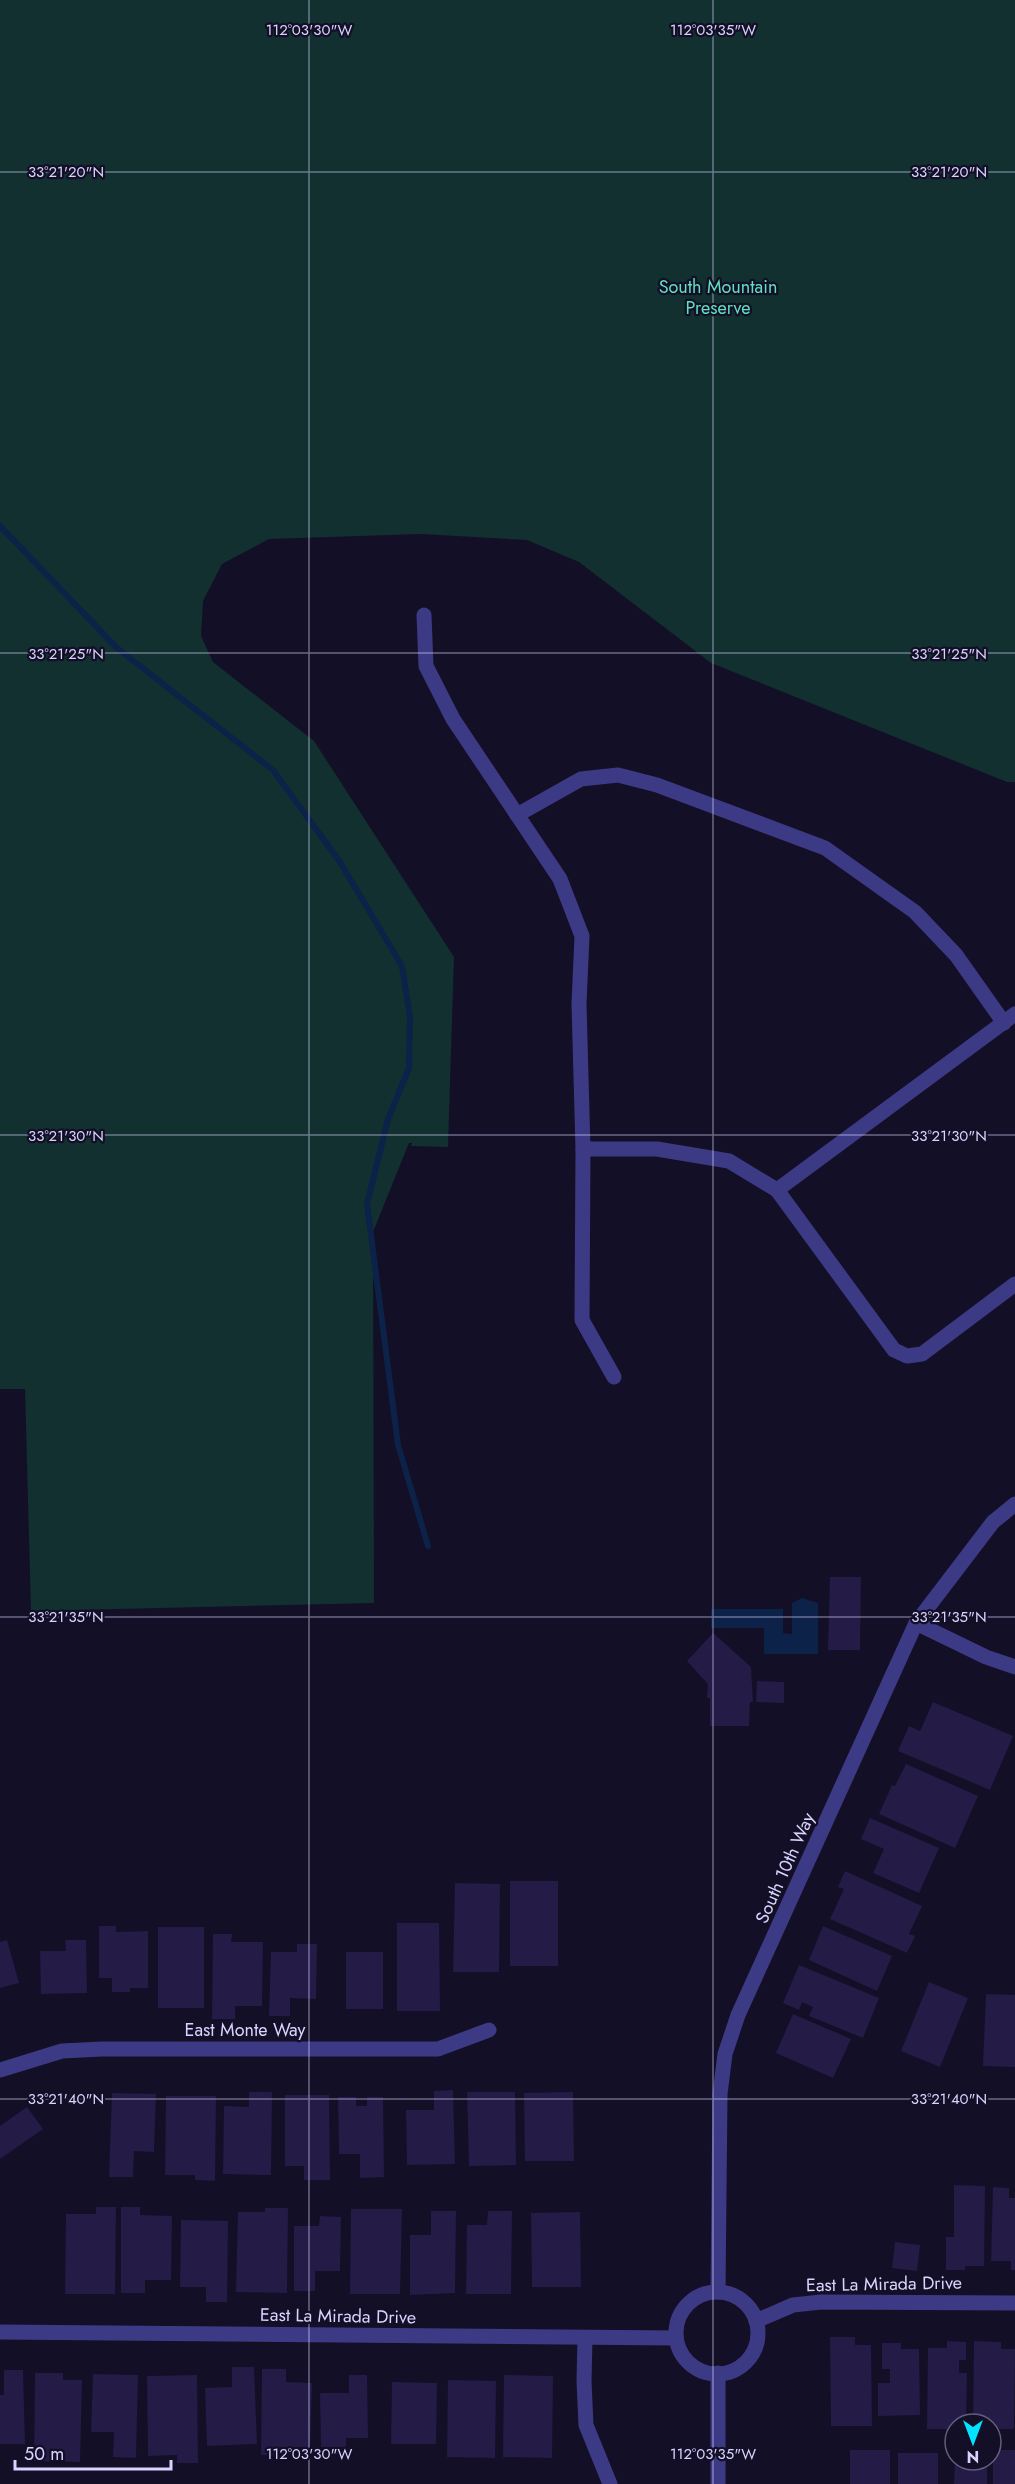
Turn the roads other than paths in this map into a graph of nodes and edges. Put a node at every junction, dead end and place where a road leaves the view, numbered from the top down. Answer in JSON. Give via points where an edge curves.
{"nodes":[{"id":1,"x":424,"y":615,"type":"dead end"},
{"id":2,"x":518,"y":815,"type":"junction"},
{"id":3,"x":1009,"y":1019,"type":"edge"},
{"id":4,"x":583,"y":1149,"type":"junction"},
{"id":5,"x":777,"y":1190,"type":"junction"},
{"id":6,"x":1015,"y":1284,"type":"edge"},
{"id":7,"x":614,"y":1377,"type":"dead end"},
{"id":8,"x":1015,"y":1504,"type":"edge"},
{"id":9,"x":916,"y":1623,"type":"junction"},
{"id":10,"x":1015,"y":1667,"type":"edge"},
{"id":11,"x":489,"y":2030,"type":"dead end"},
{"id":12,"x":0,"y":2070,"type":"edge"},
{"id":13,"x":718,"y":2292,"type":"junction"},
{"id":14,"x":1015,"y":2303,"type":"edge"},
{"id":15,"x":756,"y":2321,"type":"junction"},
{"id":16,"x":0,"y":2332,"type":"edge"},
{"id":17,"x":585,"y":2338,"type":"junction"},
{"id":18,"x":676,"y":2338,"type":"junction"},
{"id":19,"x":718,"y":2373,"type":"junction"},
{"id":20,"x":610,"y":2484,"type":"edge"},
{"id":21,"x":718,"y":2484,"type":"edge"}],
"edges":[{"from":1,"to":2,"type":"street","via":[[426,666],[453,719]]},
{"from":2,"to":3,"type":"street","via":[[581,778],[618,775],[676,792],[825,848],[915,912]]},
{"from":2,"to":4,"type":"street","via":[[560,879],[582,936],[579,1004]]},
{"from":3,"to":5,"type":"street"},
{"from":4,"to":5,"type":"street","via":[[657,1149],[729,1161]]},
{"from":4,"to":7,"type":"street","via":[[582,1320]]},
{"from":5,"to":6,"type":"street","via":[[894,1350],[907,1356],[922,1354]]},
{"from":8,"to":9,"type":"street","name":"South 10th Way","via":[[993,1522]]},
{"from":9,"to":10,"type":"street"},
{"from":9,"to":13,"type":"street","name":"South 10th Way","via":[[738,2015],[725,2054],[720,2094]]},
{"from":11,"to":12,"type":"street","name":"East Monte Way","via":[[438,2049],[102,2049],[62,2051]]},
{"from":13,"to":15,"type":"street","via":[[738,2297]]},
{"from":13,"to":18,"type":"street","via":[[686,2305]]},
{"from":14,"to":15,"type":"street","name":"East La Mirada Drive","via":[[821,2302],[793,2306]]},
{"from":15,"to":19,"type":"street","via":[[756,2345],[750,2356],[736,2368]]},
{"from":16,"to":17,"type":"street","name":"East La Mirada Drive"},
{"from":17,"to":18,"type":"street","name":"East La Mirada Drive"},
{"from":17,"to":20,"type":"street","via":[[586,2425]]},
{"from":18,"to":19,"type":"street","via":[[686,2360],[696,2368]]},
{"from":19,"to":21,"type":"street"}]}
